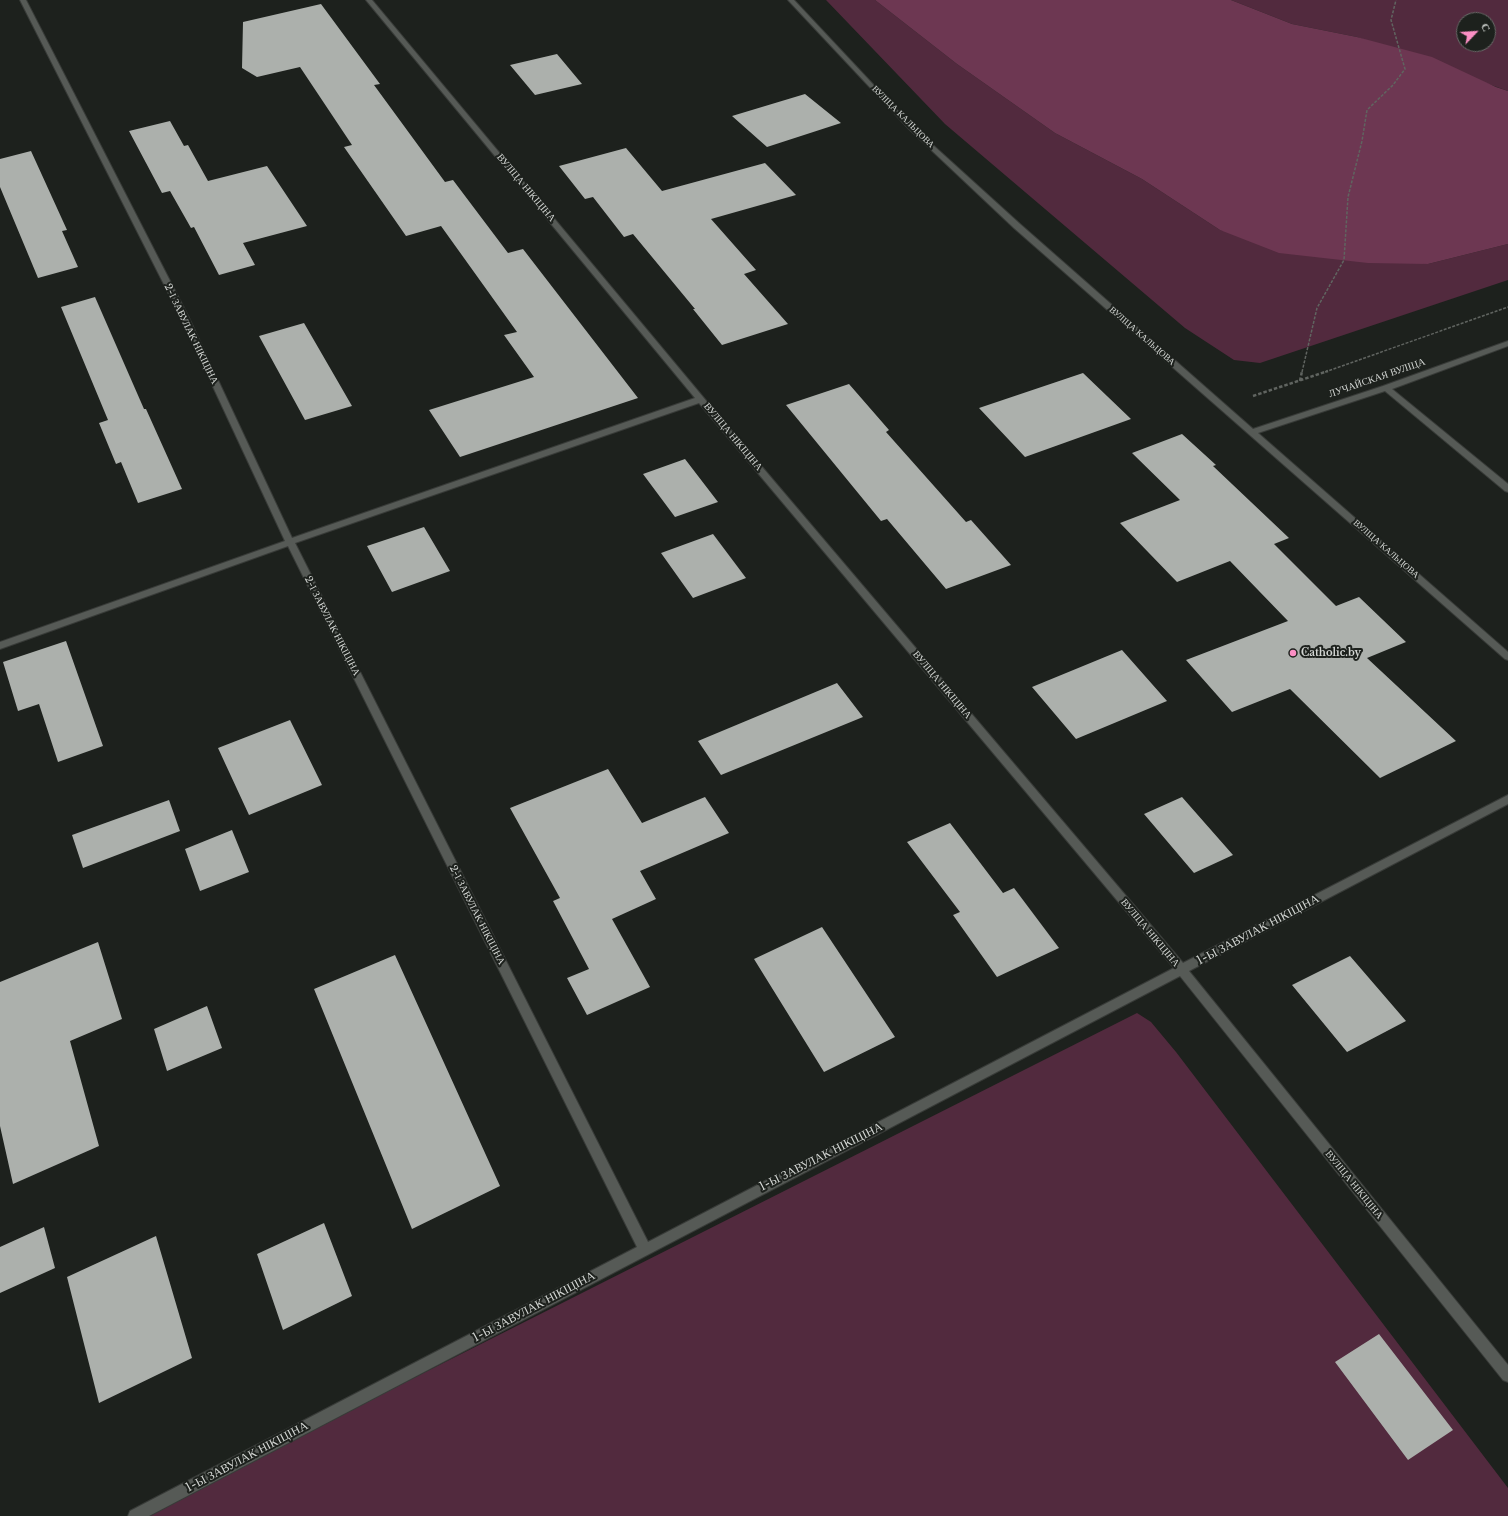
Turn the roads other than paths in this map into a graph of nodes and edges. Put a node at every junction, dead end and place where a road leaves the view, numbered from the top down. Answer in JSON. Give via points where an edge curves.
{"nodes":[{"id":1,"x":23,"y":0,"type":"edge"},
{"id":2,"x":369,"y":0,"type":"edge"},
{"id":3,"x":791,"y":0,"type":"edge"},
{"id":4,"x":1508,"y":343,"type":"edge"},
{"id":5,"x":1386,"y":388,"type":"junction"},
{"id":6,"x":701,"y":399,"type":"junction"},
{"id":7,"x":1252,"y":432,"type":"junction"},
{"id":8,"x":1508,"y":489,"type":"edge"},
{"id":9,"x":290,"y":542,"type":"junction"},
{"id":10,"x":0,"y":646,"type":"edge"},
{"id":11,"x":1508,"y":656,"type":"edge"},
{"id":12,"x":1508,"y":799,"type":"edge"},
{"id":13,"x":1182,"y":970,"type":"junction"},
{"id":14,"x":645,"y":1249,"type":"junction"},
{"id":15,"x":1508,"y":1375,"type":"edge"},
{"id":16,"x":135,"y":1516,"type":"edge"}],
"edges":[{"from":1,"to":9,"type":"street","name":"2-І ЗАВУЛАК НІКІЦІНА","via":[[184,316]]},
{"from":2,"to":6,"type":"street","name":"ВУЛІЦА НІКІЦІНА"},
{"from":3,"to":7,"type":"street","name":"ВУЛІЦА КАЛЬЦОВА","via":[[911,128],[1017,226]]},
{"from":4,"to":5,"type":"street","name":"ЛУЧАЙСКАЯ ВУЛІЦА"},
{"from":5,"to":7,"type":"street","name":"ЛУЧАЙСКАЯ ВУЛІЦА"},
{"from":5,"to":8,"type":"street"},
{"from":6,"to":9,"type":"street"},
{"from":6,"to":13,"type":"street","name":"ВУЛІЦА НІКІЦІНА"},
{"from":7,"to":11,"type":"street","name":"ВУЛІЦА КАЛЬЦОВА"},
{"from":9,"to":10,"type":"street"},
{"from":9,"to":14,"type":"street","name":"2-І ЗАВУЛАК НІКІЦІНА"},
{"from":12,"to":13,"type":"street","name":"1-Ы ЗАВУЛАК НІКІЦІНА"},
{"from":13,"to":14,"type":"street","name":"1-Ы ЗАВУЛАК НІКІЦІНА"},
{"from":13,"to":15,"type":"street","name":"ВУЛІЦА НІКІЦІНА"},
{"from":14,"to":16,"type":"street","name":"1-Ы ЗАВУЛАК НІКІЦІНА"}]}
